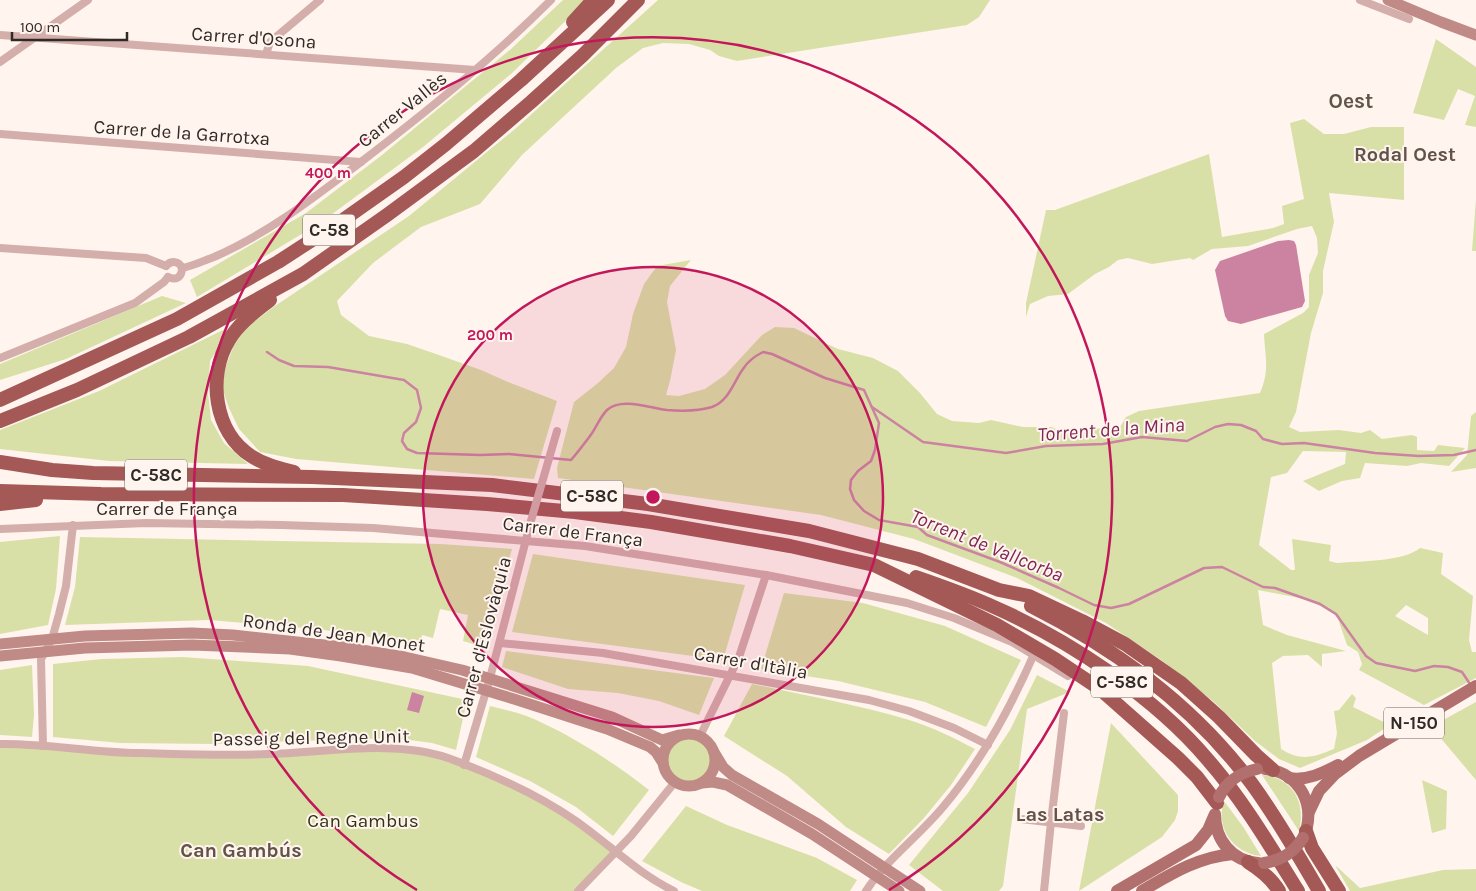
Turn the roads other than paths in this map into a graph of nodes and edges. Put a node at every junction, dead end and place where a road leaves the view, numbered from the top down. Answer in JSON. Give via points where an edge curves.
{"nodes":[{"id":1,"x":88,"y":0,"type":"edge"},
{"id":2,"x":320,"y":0,"type":"edge"},
{"id":3,"x":551,"y":0,"type":"edge"},
{"id":4,"x":593,"y":0,"type":"edge"},
{"id":5,"x":608,"y":0,"type":"edge"},
{"id":6,"x":638,"y":0,"type":"edge"},
{"id":7,"x":1360,"y":0,"type":"edge"},
{"id":8,"x":1388,"y":0,"type":"edge"},
{"id":9,"x":1409,"y":19,"type":"dead end"},
{"id":10,"x":0,"y":35,"type":"edge"},
{"id":11,"x":1476,"y":35,"type":"edge"},
{"id":12,"x":35,"y":38,"type":"junction"},
{"id":13,"x":266,"y":54,"type":"junction"},
{"id":14,"x":0,"y":62,"type":"edge"},
{"id":15,"x":476,"y":70,"type":"junction"},
{"id":16,"x":521,"y":80,"type":"junction"},
{"id":17,"x":0,"y":134,"type":"edge"},
{"id":18,"x":361,"y":162,"type":"junction"},
{"id":19,"x":0,"y":248,"type":"edge"},
{"id":20,"x":166,"y":266,"type":"junction"},
{"id":21,"x":182,"y":268,"type":"junction"},
{"id":22,"x":303,"y":274,"type":"junction"},
{"id":23,"x":168,"y":277,"type":"junction"},
{"id":24,"x":0,"y":358,"type":"edge"},
{"id":25,"x":69,"y":369,"type":"junction"},
{"id":26,"x":0,"y":390,"type":"edge"},
{"id":27,"x":0,"y":400,"type":"edge"},
{"id":28,"x":0,"y":421,"type":"edge"},
{"id":29,"x":557,"y":430,"type":"dead end"},
{"id":30,"x":0,"y":462,"type":"edge"},
{"id":31,"x":312,"y":477,"type":"junction"},
{"id":32,"x":0,"y":491,"type":"edge"},
{"id":33,"x":101,"y":494,"type":"junction"},
{"id":34,"x":0,"y":504,"type":"edge"},
{"id":35,"x":73,"y":525,"type":"junction"},
{"id":36,"x":0,"y":529,"type":"edge"},
{"id":37,"x":526,"y":540,"type":"junction"},
{"id":38,"x":874,"y":565,"type":"junction"},
{"id":39,"x":766,"y":575,"type":"junction"},
{"id":40,"x":999,"y":590,"type":"junction"},
{"id":41,"x":52,"y":639,"type":"junction"},
{"id":42,"x":500,"y":643,"type":"junction"},
{"id":43,"x":0,"y":644,"type":"edge"},
{"id":44,"x":45,"y":652,"type":"junction"},
{"id":45,"x":1034,"y":654,"type":"junction"},
{"id":46,"x":0,"y":656,"type":"edge"},
{"id":47,"x":731,"y":674,"type":"junction"},
{"id":48,"x":490,"y":678,"type":"junction"},
{"id":49,"x":1472,"y":688,"type":"edge"},
{"id":50,"x":486,"y":690,"type":"junction"},
{"id":51,"x":1114,"y":702,"type":"junction"},
{"id":52,"x":1064,"y":713,"type":"dead end"},
{"id":53,"x":679,"y":735,"type":"junction"},
{"id":54,"x":700,"y":736,"type":"junction"},
{"id":55,"x":0,"y":744,"type":"edge"},
{"id":56,"x":988,"y":745,"type":"junction"},
{"id":57,"x":42,"y":746,"type":"junction"},
{"id":58,"x":714,"y":752,"type":"junction"},
{"id":59,"x":1359,"y":756,"type":"junction"},
{"id":60,"x":663,"y":763,"type":"junction"},
{"id":61,"x":464,"y":764,"type":"junction"},
{"id":62,"x":1273,"y":770,"type":"junction"},
{"id":63,"x":1289,"y":778,"type":"junction"},
{"id":64,"x":675,"y":782,"type":"junction"},
{"id":65,"x":702,"y":783,"type":"junction"},
{"id":66,"x":1217,"y":805,"type":"junction"},
{"id":67,"x":1309,"y":812,"type":"junction"},
{"id":68,"x":1021,"y":819,"type":"dead end"},
{"id":69,"x":1051,"y":822,"type":"junction"},
{"id":70,"x":1081,"y":826,"type":"dead end"},
{"id":71,"x":1305,"y":835,"type":"junction"},
{"id":72,"x":616,"y":852,"type":"junction"},
{"id":73,"x":1233,"y":854,"type":"junction"},
{"id":74,"x":1248,"y":862,"type":"junction"},
{"id":75,"x":885,"y":867,"type":"junction"},
{"id":76,"x":876,"y":876,"type":"junction"},
{"id":77,"x":578,"y":891,"type":"edge"},
{"id":78,"x":674,"y":891,"type":"edge"},
{"id":79,"x":866,"y":891,"type":"edge"},
{"id":80,"x":899,"y":891,"type":"edge"},
{"id":81,"x":920,"y":891,"type":"edge"},
{"id":82,"x":1044,"y":891,"type":"edge"},
{"id":83,"x":1117,"y":891,"type":"edge"},
{"id":84,"x":1142,"y":891,"type":"edge"},
{"id":85,"x":1278,"y":891,"type":"edge"},
{"id":86,"x":1298,"y":891,"type":"edge"},
{"id":87,"x":1319,"y":891,"type":"edge"},
{"id":88,"x":1338,"y":891,"type":"edge"}],
"edges":[{"from":1,"to":12,"type":"street"},
{"from":2,"to":13,"type":"street","via":[[270,42]]},
{"from":3,"to":15,"type":"street","name":"Carrer Vallès"},
{"from":4,"to":16,"type":"highway"},
{"from":5,"to":16,"type":"highway","number":"C-58"},
{"from":6,"to":22,"type":"highway","number":"C-58","via":[[582,56],[474,151]]},
{"from":7,"to":9,"type":"street"},
{"from":8,"to":11,"type":"street"},
{"from":10,"to":12,"type":"street","name":"Carrer d'Osona"},
{"from":12,"to":13,"type":"street","name":"Carrer d'Osona"},
{"from":12,"to":14,"type":"street"},
{"from":13,"to":15,"type":"street","name":"Carrer d'Osona"},
{"from":15,"to":18,"type":"street","name":"Carrer Vallès"},
{"from":16,"to":25,"type":"highway","number":"C-58","via":[[404,177],[286,257],[177,319]]},
{"from":17,"to":18,"type":"street","name":"Carrer de la Garrotxa"},
{"from":18,"to":21,"type":"street","name":"Carrer Vallès","via":[[246,242]]},
{"from":19,"to":20,"type":"street","via":[[146,258]]},
{"from":20,"to":21,"type":"street","via":[[175,262]]},
{"from":20,"to":23,"type":"street"},
{"from":21,"to":23,"type":"street","via":[[178,278]]},
{"from":22,"to":28,"type":"highway","number":"C-58","via":[[151,356]]},
{"from":22,"to":31,"type":"highway","via":[[248,318],[230,338],[218,368],[216,394],[229,433],[238,445],[269,465]]},
{"from":23,"to":24,"type":"street","via":[[135,303]]},
{"from":25,"to":26,"type":"highway"},
{"from":25,"to":27,"type":"highway","number":"C-58"},
{"from":29,"to":37,"type":"street","name":"Carrer d'Eslovàquia","bridge":true},
{"from":30,"to":31,"type":"highway","number":"C-58C","via":[[93,473]]},
{"from":31,"to":40,"type":"highway","number":"C-58C","via":[[492,485],[714,514],[809,531],[918,559]]},
{"from":32,"to":33,"type":"highway","number":"C-58C"},
{"from":33,"to":34,"type":"highway"},
{"from":33,"to":38,"type":"highway","number":"C-58C","via":[[343,495],[487,504],[651,522],[790,546]]},
{"from":35,"to":36,"type":"street","name":"Carrer de França"},
{"from":35,"to":37,"type":"street","name":"Carrer de França","via":[[146,523],[373,528]]},
{"from":35,"to":41,"type":"street","via":[[66,586]]},
{"from":37,"to":39,"type":"street","name":"Carrer de França","via":[[585,546]]},
{"from":37,"to":42,"type":"street","name":"Carrer d'Eslovàquia"},
{"from":38,"to":51,"type":"highway","via":[[1032,645],[1100,689]]},
{"from":38,"to":86,"type":"highway","number":"C-58C","via":[[994,607],[1042,630],[1129,687],[1177,727],[1208,759],[1236,795]]},
{"from":39,"to":45,"type":"street","name":"Carrer de França","via":[[908,603],[954,618]]},
{"from":39,"to":47,"type":"street"},
{"from":40,"to":62,"type":"highway","via":[[1043,602],[1090,624],[1131,649],[1187,688]]},
{"from":40,"to":87,"type":"highway","number":"C-58C","via":[[1094,642],[1141,674],[1190,715],[1252,784]]},
{"from":41,"to":43,"type":"street","name":"Ronda de Jean Monet"},
{"from":41,"to":44,"type":"street"},
{"from":41,"to":48,"type":"street","name":"Ronda de Jean Monet","via":[[145,634],[233,635],[343,646]]},
{"from":42,"to":47,"type":"street","name":"Carrer d'Itàlia","via":[[603,653]]},
{"from":42,"to":48,"type":"street","name":"Carrer d'Eslovàquia"},
{"from":44,"to":46,"type":"street","name":"Ronda de Jean Monet"},
{"from":44,"to":50,"type":"street","name":"Ronda de Jean Monet","via":[[185,646],[290,649],[405,667]]},
{"from":44,"to":57,"type":"street","via":[[41,659]]},
{"from":45,"to":51,"type":"street","name":"Carrer de França"},
{"from":45,"to":56,"type":"street"},
{"from":47,"to":54,"type":"street"},
{"from":47,"to":56,"type":"street","name":"Carrer d'Itàlia","via":[[869,700],[909,711]]},
{"from":48,"to":50,"type":"street","name":"Carrer d'Eslovàquia"},
{"from":48,"to":53,"type":"street","name":"Ronda de Jean Monet","via":[[612,717],[662,740]]},
{"from":49,"to":59,"type":"main road","number":"N-150"},
{"from":50,"to":60,"type":"street","name":"Ronda de Jean Monet","via":[[607,729],[650,747]]},
{"from":50,"to":61,"type":"street","name":"Carrer d'Eslovàquia"},
{"from":51,"to":66,"type":"highway","via":[[1178,758]]},
{"from":52,"to":69,"type":"street"},
{"from":53,"to":54,"type":"street"},
{"from":53,"to":60,"type":"street","via":[[665,750]]},
{"from":54,"to":58,"type":"street","via":[[708,741]]},
{"from":55,"to":57,"type":"street","name":"Passeig del Regne Unit"},
{"from":56,"to":75,"type":"street","via":[[943,807]]},
{"from":57,"to":61,"type":"street","name":"Passeig del Regne Unit","via":[[138,754],[404,750],[434,754]]},
{"from":58,"to":65,"type":"street","via":[[714,770]]},
{"from":58,"to":75,"type":"street","via":[[722,767],[732,775]]},
{"from":59,"to":63,"type":"main road","number":"N-150","via":[[1313,776]]},
{"from":59,"to":67,"type":"main road","number":"N-150","via":[[1326,781]]},
{"from":60,"to":64,"type":"street","via":[[668,776]]},
{"from":61,"to":72,"type":"street","name":"Passeig del Regne Unit","via":[[555,807]]},
{"from":62,"to":63,"type":"main road"},
{"from":62,"to":66,"type":"main road","bridge":true,"via":[[1257,769],[1240,774],[1223,788]]},
{"from":63,"to":67,"type":"main road","via":[[1303,793]]},
{"from":64,"to":65,"type":"street","via":[[685,786]]},
{"from":64,"to":72,"type":"street"},
{"from":65,"to":76,"type":"street","via":[[727,785]]},
{"from":66,"to":73,"type":"main road","via":[[1219,836]]},
{"from":66,"to":83,"type":"main road","via":[[1208,830],[1196,845]]},
{"from":67,"to":71,"type":"main road","number":"N-150"},
{"from":68,"to":69,"type":"street"},
{"from":69,"to":70,"type":"street"},
{"from":69,"to":82,"type":"street"},
{"from":71,"to":74,"type":"main road","bridge":true,"via":[[1290,853],[1278,860]]},
{"from":71,"to":88,"type":"highway"},
{"from":72,"to":77,"type":"street"},
{"from":72,"to":78,"type":"street","name":"Passeig del Regne Unit","via":[[633,867]]},
{"from":73,"to":74,"type":"main road"},
{"from":73,"to":84,"type":"main road","via":[[1203,859]]},
{"from":74,"to":85,"type":"highway","via":[[1265,873]]},
{"from":75,"to":76,"type":"street"},
{"from":75,"to":81,"type":"street"},
{"from":76,"to":79,"type":"street"},
{"from":76,"to":80,"type":"street"}]}
